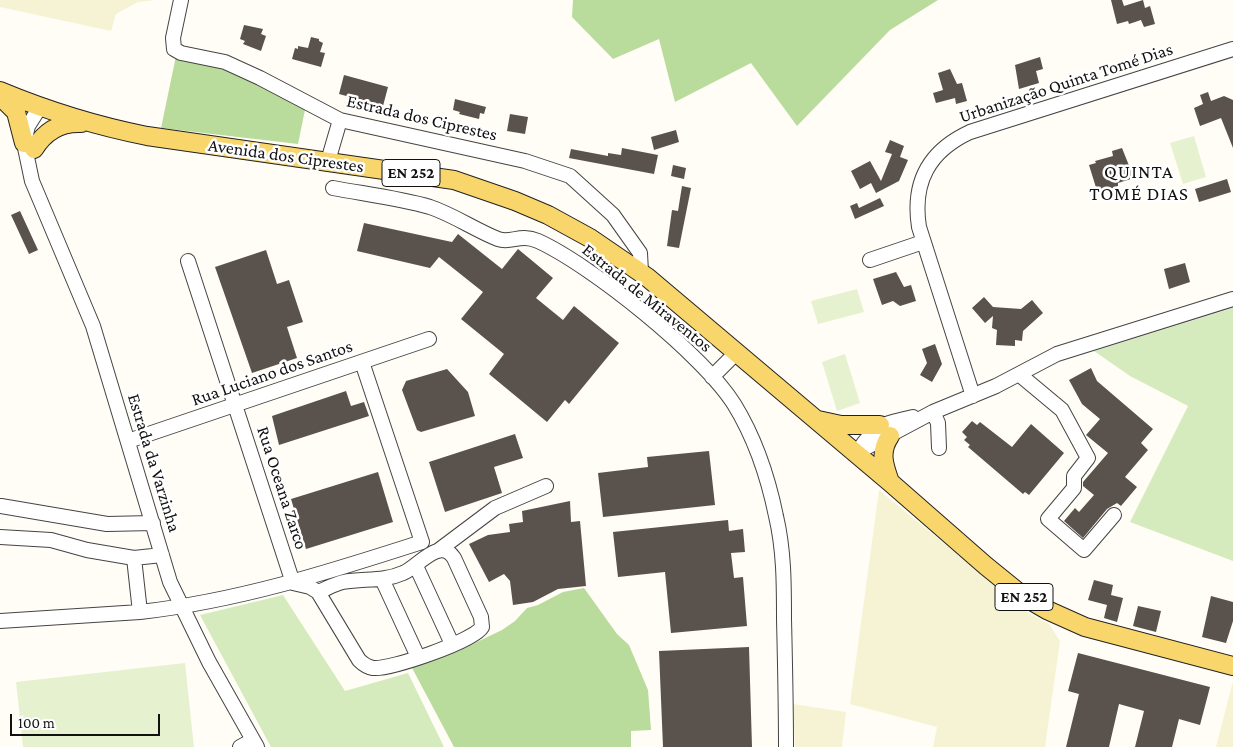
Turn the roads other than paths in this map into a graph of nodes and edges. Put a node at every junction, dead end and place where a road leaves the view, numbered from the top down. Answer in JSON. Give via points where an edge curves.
{"nodes":[{"id":1,"x":181,"y":0,"type":"edge"},
{"id":2,"x":1233,"y":49,"type":"edge"},
{"id":3,"x":0,"y":91,"type":"edge"},
{"id":4,"x":0,"y":96,"type":"edge"},
{"id":5,"x":40,"y":107,"type":"junction"},
{"id":6,"x":340,"y":120,"type":"junction"},
{"id":7,"x":93,"y":124,"type":"junction"},
{"id":8,"x":29,"y":146,"type":"junction"},
{"id":9,"x":328,"y":162,"type":"junction"},
{"id":10,"x":333,"y":188,"type":"dead end"},
{"id":11,"x":923,"y":242,"type":"junction"},
{"id":12,"x":870,"y":260,"type":"dead end"},
{"id":13,"x":188,"y":261,"type":"dead end"},
{"id":14,"x":641,"y":272,"type":"junction"},
{"id":15,"x":1233,"y":299,"type":"edge"},
{"id":16,"x":429,"y":339,"type":"dead end"},
{"id":17,"x":737,"y":352,"type":"junction"},
{"id":18,"x":362,"y":362,"type":"junction"},
{"id":19,"x":1020,"y":375,"type":"junction"},
{"id":20,"x":712,"y":377,"type":"junction"},
{"id":21,"x":973,"y":396,"type":"junction"},
{"id":22,"x":234,"y":405,"type":"junction"},
{"id":23,"x":933,"y":412,"type":"junction"},
{"id":24,"x":816,"y":419,"type":"junction"},
{"id":25,"x":885,"y":430,"type":"junction"},
{"id":26,"x":128,"y":441,"type":"junction"},
{"id":27,"x":939,"y":448,"type":"dead end"},
{"id":28,"x":856,"y":453,"type":"junction"},
{"id":29,"x":891,"y":482,"type":"junction"},
{"id":30,"x":546,"y":486,"type":"dead end"},
{"id":31,"x":1,"y":506,"type":"edge"},
{"id":32,"x":1114,"y":515,"type":"dead end"},
{"id":33,"x":154,"y":522,"type":"junction"},
{"id":34,"x":0,"y":537,"type":"edge"},
{"id":35,"x":439,"y":550,"type":"junction"},
{"id":36,"x":162,"y":555,"type":"junction"},
{"id":37,"x":134,"y":558,"type":"junction"},
{"id":38,"x":416,"y":566,"type":"junction"},
{"id":39,"x":382,"y":579,"type":"junction"},
{"id":40,"x":293,"y":583,"type":"junction"},
{"id":41,"x":318,"y":592,"type":"junction"},
{"id":42,"x":181,"y":608,"type":"junction"},
{"id":43,"x":140,"y":612,"type":"junction"},
{"id":44,"x":0,"y":621,"type":"edge"},
{"id":45,"x":452,"y":644,"type":"junction"},
{"id":46,"x":418,"y":657,"type":"junction"},
{"id":47,"x":1233,"y":666,"type":"edge"},
{"id":48,"x":255,"y":743,"type":"edge"},
{"id":49,"x":240,"y":747,"type":"edge"},
{"id":50,"x":786,"y":747,"type":"edge"}],
"edges":[{"from":1,"to":6,"type":"street","name":"Estrada dos Ciprestes","via":[[173,38],[174,49],[225,62]]},
{"from":2,"to":11,"type":"street","name":"Urbanização Quinta Tomé Dias","via":[[970,132],[942,148],[930,164],[918,191],[916,210]]},
{"from":3,"to":5,"type":"main road","name":"Avenida dos Ciprestes","number":"EN 252"},
{"from":4,"to":8,"type":"main road","via":[[16,112]]},
{"from":5,"to":7,"type":"main road","name":"Avenida dos Ciprestes","number":"EN 252"},
{"from":5,"to":8,"type":"street","via":[[28,126]]},
{"from":6,"to":9,"type":"street"},
{"from":6,"to":14,"type":"street","name":"Estrada dos Ciprestes","via":[[525,160],[570,176],[613,215],[640,253]]},
{"from":7,"to":8,"type":"main road","via":[[69,122]]},
{"from":7,"to":9,"type":"main road","name":"Avenida dos Ciprestes","number":"EN 252","via":[[148,136]]},
{"from":8,"to":26,"type":"street","name":"Estrada da Varzinha","via":[[32,181],[93,326]]},
{"from":9,"to":14,"type":"main road","name":"Avenida dos Ciprestes","number":"EN 252","via":[[454,180],[515,201],[590,238]]},
{"from":10,"to":20,"type":"street","name":"Estrada de Miraventos","via":[[431,207],[500,240],[519,236],[538,241],[563,254],[622,297]]},
{"from":11,"to":12,"type":"street"},
{"from":11,"to":21,"type":"street","name":"Urbanização Quinta Tomé Dias"},
{"from":13,"to":22,"type":"street","name":"Rua Oceana Zarco"},
{"from":14,"to":17,"type":"main road","name":"Avenida dos Ciprestes","number":"EN 252"},
{"from":15,"to":19,"type":"street","via":[[1082,345],[1057,354]]},
{"from":16,"to":18,"type":"street","name":"Rua Luciano dos Santos"},
{"from":17,"to":20,"type":"street"},
{"from":17,"to":24,"type":"main road","number":"EN 252"},
{"from":18,"to":22,"type":"street","name":"Rua Luciano dos Santos"},
{"from":18,"to":40,"type":"street","via":[[422,542]]},
{"from":19,"to":21,"type":"street"},
{"from":19,"to":32,"type":"street","via":[[1062,410],[1088,458],[1074,476],[1074,488],[1048,519],[1084,550]]},
{"from":20,"to":50,"type":"street","name":"Estrada de Miraventos","via":[[734,404],[749,432],[766,474],[777,517],[784,580]]},
{"from":21,"to":23,"type":"street"},
{"from":22,"to":26,"type":"street","name":"Rua Luciano dos Santos"},
{"from":22,"to":40,"type":"street","name":"Rua Oceana Zarco"},
{"from":23,"to":25,"type":"street"},
{"from":23,"to":27,"type":"street","via":[[938,423]]},
{"from":24,"to":25,"type":"main road"},
{"from":24,"to":28,"type":"main road","number":"EN 252"},
{"from":25,"to":28,"type":"street"},
{"from":25,"to":29,"type":"main road","via":[[883,457]]},
{"from":26,"to":33,"type":"street","name":"Estrada da Varzinha"},
{"from":28,"to":29,"type":"main road","number":"EN 252"},
{"from":29,"to":47,"type":"main road","number":"EN 252","via":[[992,572],[1047,610],[1110,635]]},
{"from":30,"to":35,"type":"street","via":[[495,508]]},
{"from":31,"to":33,"type":"street","via":[[107,524]]},
{"from":33,"to":36,"type":"street","name":"Estrada da Varzinha"},
{"from":34,"to":37,"type":"street","via":[[51,540]]},
{"from":35,"to":38,"type":"street"},
{"from":35,"to":45,"type":"street","via":[[454,558],[482,621],[478,633]]},
{"from":36,"to":37,"type":"street"},
{"from":36,"to":42,"type":"street","name":"Estrada da Varzinha"},
{"from":37,"to":43,"type":"street"},
{"from":38,"to":39,"type":"street"},
{"from":38,"to":45,"type":"street"},
{"from":39,"to":41,"type":"street","via":[[344,582]]},
{"from":39,"to":46,"type":"street"},
{"from":40,"to":41,"type":"street"},
{"from":40,"to":42,"type":"street"},
{"from":41,"to":46,"type":"street","via":[[365,665],[385,667]]},
{"from":42,"to":43,"type":"street"},
{"from":42,"to":48,"type":"street","name":"Estrada da Varzinha"},
{"from":43,"to":44,"type":"street"},
{"from":45,"to":46,"type":"street"},
{"from":48,"to":49,"type":"street"}]}
